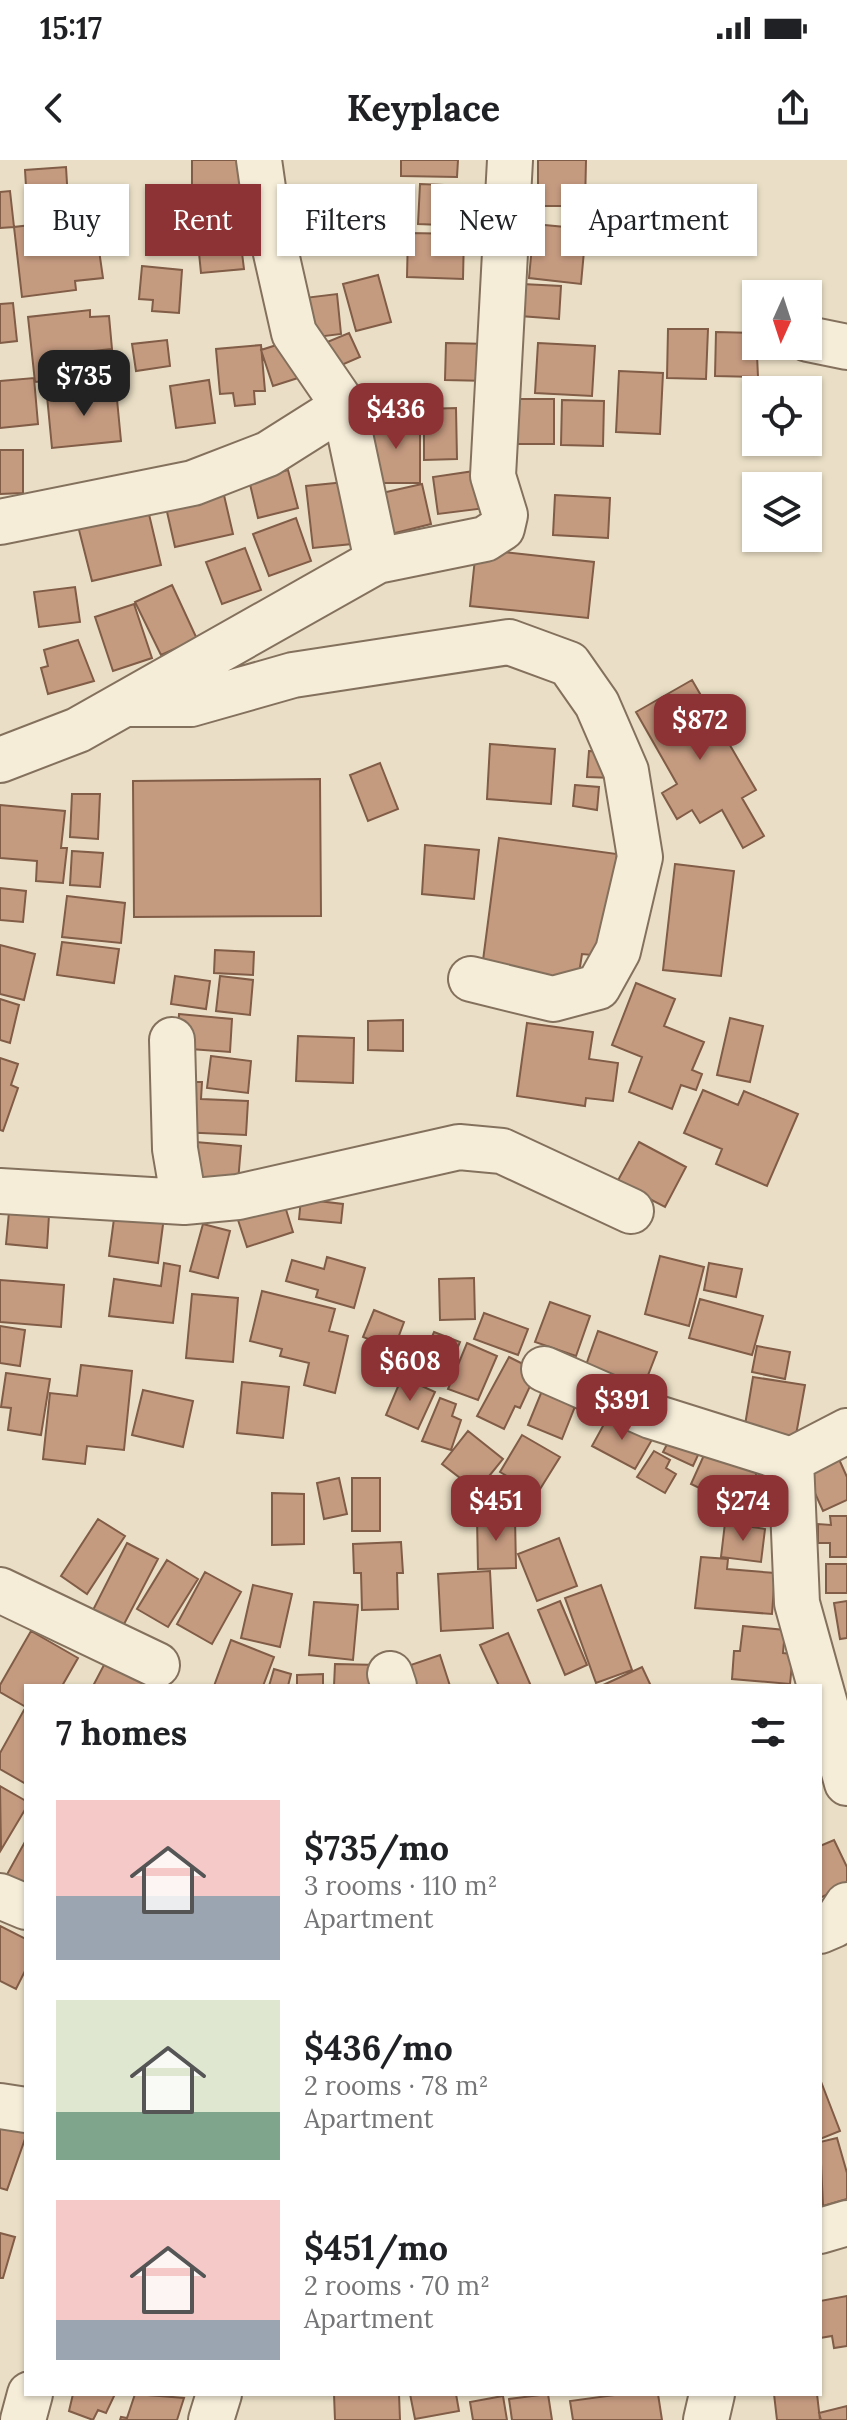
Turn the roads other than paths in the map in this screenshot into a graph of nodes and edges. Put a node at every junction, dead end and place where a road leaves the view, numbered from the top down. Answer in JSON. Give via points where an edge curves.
{"nodes":[{"id":1,"x":259,"y":160,"type":"edge"},
{"id":2,"x":510,"y":160,"type":"edge"},
{"id":3,"x":822,"y":342,"type":"edge"},
{"id":4,"x":847,"y":347,"type":"edge"},
{"id":5,"x":344,"y":406,"type":"junction"},
{"id":6,"x":0,"y":522,"type":"edge"},
{"id":7,"x":377,"y":561,"type":"junction"},
{"id":8,"x":124,"y":704,"type":"junction"},
{"id":9,"x":0,"y":760,"type":"edge"},
{"id":10,"x":471,"y":979,"type":"dead end"},
{"id":11,"x":172,"y":1040,"type":"dead end"},
{"id":12,"x":0,"y":1191,"type":"edge"},
{"id":13,"x":184,"y":1202,"type":"junction"},
{"id":14,"x":631,"y":1211,"type":"dead end"},
{"id":15,"x":544,"y":1369,"type":"dead end"},
{"id":16,"x":847,"y":1431,"type":"edge"},
{"id":17,"x":791,"y":1460,"type":"junction"},
{"id":18,"x":0,"y":1590,"type":"edge"},
{"id":19,"x":157,"y":1665,"type":"dead end"},
{"id":20,"x":819,"y":1684,"type":"edge"},
{"id":21,"x":822,"y":1693,"type":"edge"},
{"id":22,"x":847,"y":1783,"type":"edge"},
{"id":23,"x":0,"y":1896,"type":"edge"},
{"id":24,"x":847,"y":1905,"type":"edge"},
{"id":25,"x":24,"y":1906,"type":"edge"},
{"id":26,"x":822,"y":1930,"type":"edge"},
{"id":27,"x":0,"y":2106,"type":"edge"},
{"id":28,"x":24,"y":2110,"type":"edge"},
{"id":29,"x":847,"y":2223,"type":"edge"},
{"id":30,"x":822,"y":2230,"type":"edge"},
{"id":31,"x":29,"y":2396,"type":"edge"},
{"id":32,"x":712,"y":2396,"type":"edge"},
{"id":33,"x":23,"y":2420,"type":"edge"},
{"id":34,"x":706,"y":2420,"type":"edge"}],
"edges":[{"from":1,"to":5,"type":"street","via":[[294,333]]},
{"from":2,"to":7,"type":"street","via":[[493,476],[505,515],[502,528],[485,539]]},
{"from":3,"to":4,"type":"street"},
{"from":5,"to":6,"type":"street","via":[[268,454],[193,483]]},
{"from":5,"to":7,"type":"street"},
{"from":7,"to":8,"type":"street"},
{"from":8,"to":9,"type":"street","via":[[78,730]]},
{"from":8,"to":10,"type":"street","via":[[191,704],[293,675],[509,642],[569,664],[597,704],[626,771],[640,857],[618,951],[598,987],[553,999]]},
{"from":11,"to":13,"type":"street","via":[[175,1149]]},
{"from":12,"to":13,"type":"street"},
{"from":13,"to":14,"type":"street","via":[[238,1197],[459,1147],[502,1151]]},
{"from":15,"to":17,"type":"street","via":[[651,1416]]},
{"from":16,"to":17,"type":"street"},
{"from":17,"to":20,"type":"street","via":[[797,1603]]},
{"from":18,"to":19,"type":"street"},
{"from":21,"to":22,"type":"street"},
{"from":23,"to":25,"type":"street"},
{"from":24,"to":26,"type":"street","via":[[834,1925]]},
{"from":27,"to":28,"type":"street"},
{"from":29,"to":30,"type":"street"},
{"from":31,"to":33,"type":"street"},
{"from":32,"to":34,"type":"street"}]}
